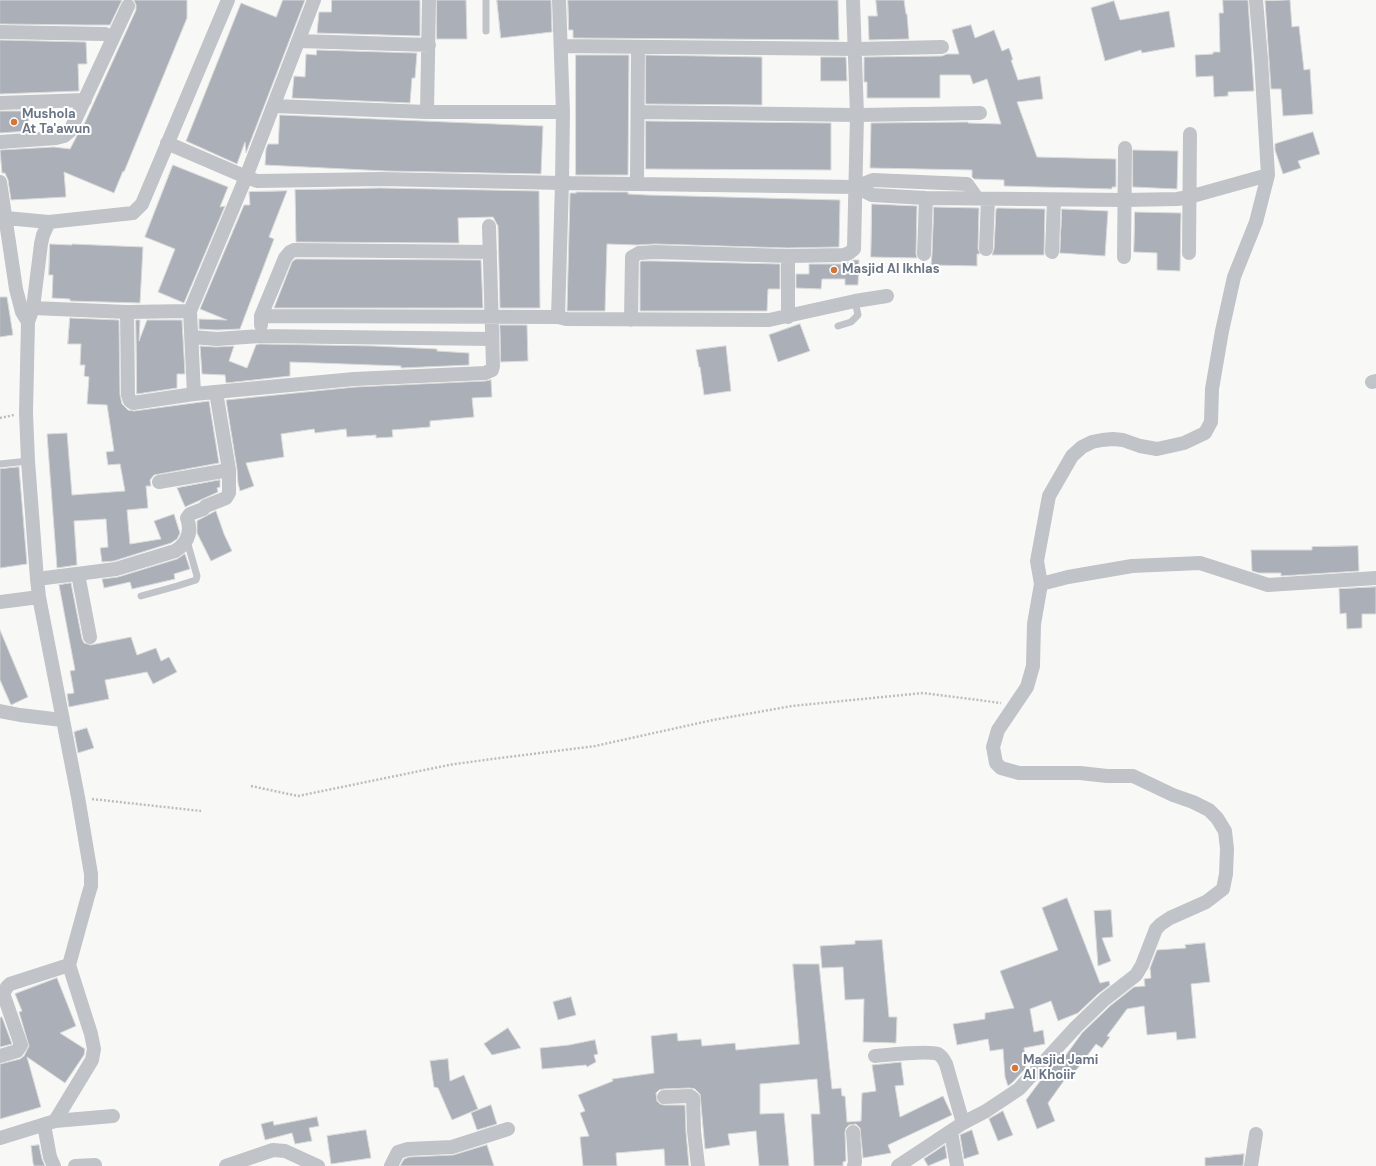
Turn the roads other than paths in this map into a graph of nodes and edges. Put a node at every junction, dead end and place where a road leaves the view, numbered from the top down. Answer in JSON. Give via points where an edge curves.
{"nodes":[{"id":1,"x":228,"y":0,"type":"edge"},
{"id":2,"x":314,"y":0,"type":"edge"},
{"id":3,"x":429,"y":0,"type":"edge"},
{"id":4,"x":486,"y":0,"type":"edge"},
{"id":5,"x":559,"y":0,"type":"edge"},
{"id":6,"x":853,"y":0,"type":"edge"},
{"id":7,"x":1256,"y":0,"type":"edge"},
{"id":8,"x":128,"y":6,"type":"dead end"},
{"id":9,"x":486,"y":31,"type":"dead end"},
{"id":10,"x":0,"y":32,"type":"edge"},
{"id":11,"x":113,"y":38,"type":"junction"},
{"id":12,"x":298,"y":41,"type":"junction"},
{"id":13,"x":429,"y":45,"type":"junction"},
{"id":14,"x":561,"y":46,"type":"junction"},
{"id":15,"x":638,"y":48,"type":"junction"},
{"id":16,"x":942,"y":48,"type":"dead end"},
{"id":17,"x":856,"y":49,"type":"junction"},
{"id":18,"x":85,"y":100,"type":"junction"},
{"id":19,"x":0,"y":103,"type":"edge"},
{"id":20,"x":274,"y":106,"type":"junction"},
{"id":21,"x":428,"y":112,"type":"junction"},
{"id":22,"x":563,"y":112,"type":"junction"},
{"id":23,"x":638,"y":112,"type":"junction"},
{"id":24,"x":980,"y":114,"type":"dead end"},
{"id":25,"x":858,"y":115,"type":"junction"},
{"id":26,"x":1190,"y":134,"type":"dead end"},
{"id":27,"x":0,"y":142,"type":"edge"},
{"id":28,"x":168,"y":143,"type":"junction"},
{"id":29,"x":1125,"y":148,"type":"dead end"},
{"id":30,"x":1268,"y":175,"type":"junction"},
{"id":31,"x":246,"y":177,"type":"junction"},
{"id":32,"x":0,"y":182,"type":"edge"},
{"id":33,"x":562,"y":184,"type":"junction"},
{"id":34,"x":637,"y":184,"type":"junction"},
{"id":35,"x":856,"y":186,"type":"junction"},
{"id":36,"x":1189,"y":197,"type":"junction"},
{"id":37,"x":926,"y":198,"type":"junction"},
{"id":38,"x":983,"y":199,"type":"junction"},
{"id":39,"x":1054,"y":200,"type":"junction"},
{"id":40,"x":1125,"y":200,"type":"junction"},
{"id":41,"x":6,"y":218,"type":"junction"},
{"id":42,"x":49,"y":222,"type":"junction"},
{"id":43,"x":489,"y":226,"type":"dead end"},
{"id":44,"x":986,"y":249,"type":"dead end"},
{"id":45,"x":490,"y":252,"type":"junction"},
{"id":46,"x":1052,"y":252,"type":"dead end"},
{"id":47,"x":1189,"y":253,"type":"dead end"},
{"id":48,"x":924,"y":254,"type":"dead end"},
{"id":49,"x":788,"y":256,"type":"junction"},
{"id":50,"x":1124,"y":257,"type":"dead end"},
{"id":51,"x":887,"y":296,"type":"dead end"},
{"id":52,"x":855,"y":300,"type":"junction"},
{"id":53,"x":33,"y":308,"type":"junction"},
{"id":54,"x":190,"y":311,"type":"junction"},
{"id":55,"x":127,"y":312,"type":"junction"},
{"id":56,"x":261,"y":316,"type":"junction"},
{"id":57,"x":489,"y":317,"type":"junction"},
{"id":58,"x":558,"y":317,"type":"junction"},
{"id":59,"x":788,"y":317,"type":"junction"},
{"id":60,"x":631,"y":320,"type":"junction"},
{"id":61,"x":28,"y":322,"type":"junction"},
{"id":62,"x":838,"y":326,"type":"dead end"},
{"id":63,"x":260,"y":336,"type":"junction"},
{"id":64,"x":192,"y":337,"type":"junction"},
{"id":65,"x":467,"y":339,"type":"junction"},
{"id":66,"x":492,"y":339,"type":"junction"},
{"id":67,"x":216,"y":392,"type":"junction"},
{"id":68,"x":194,"y":394,"type":"junction"},
{"id":69,"x":28,"y":461,"type":"junction"},
{"id":70,"x":0,"y":464,"type":"edge"},
{"id":71,"x":229,"y":470,"type":"junction"},
{"id":72,"x":159,"y":482,"type":"dead end"},
{"id":73,"x":187,"y":541,"type":"junction"},
{"id":74,"x":78,"y":574,"type":"junction"},
{"id":75,"x":1376,"y":578,"type":"edge"},
{"id":76,"x":37,"y":579,"type":"junction"},
{"id":77,"x":1041,"y":584,"type":"junction"},
{"id":78,"x":141,"y":596,"type":"dead end"},
{"id":79,"x":39,"y":597,"type":"junction"},
{"id":80,"x":0,"y":602,"type":"edge"},
{"id":81,"x":90,"y":637,"type":"dead end"},
{"id":82,"x":0,"y":711,"type":"edge"},
{"id":83,"x":62,"y":720,"type":"junction"},
{"id":84,"x":69,"y":964,"type":"junction"},
{"id":85,"x":0,"y":1056,"type":"edge"},
{"id":86,"x":875,"y":1056,"type":"dead end"},
{"id":87,"x":664,"y":1097,"type":"dead end"},
{"id":88,"x":113,"y":1116,"type":"dead end"},
{"id":89,"x":49,"y":1123,"type":"junction"},
{"id":90,"x":963,"y":1123,"type":"junction"},
{"id":91,"x":508,"y":1129,"type":"dead end"},
{"id":92,"x":853,"y":1132,"type":"dead end"},
{"id":93,"x":951,"y":1132,"type":"junction"},
{"id":94,"x":1256,"y":1134,"type":"dead end"},
{"id":95,"x":0,"y":1138,"type":"edge"},
{"id":96,"x":95,"y":1165,"type":"dead end"},
{"id":97,"x":54,"y":1166,"type":"edge"},
{"id":98,"x":75,"y":1166,"type":"edge"},
{"id":99,"x":226,"y":1166,"type":"edge"},
{"id":100,"x":318,"y":1166,"type":"edge"},
{"id":101,"x":391,"y":1166,"type":"edge"},
{"id":102,"x":698,"y":1166,"type":"edge"},
{"id":103,"x":854,"y":1166,"type":"edge"},
{"id":104,"x":898,"y":1166,"type":"edge"},
{"id":105,"x":957,"y":1166,"type":"edge"},
{"id":106,"x":1251,"y":1166,"type":"edge"}],
"edges":[{"from":1,"to":28,"type":"street"},
{"from":2,"to":12,"type":"street"},
{"from":3,"to":13,"type":"street"},
{"from":4,"to":9,"type":"lane"},
{"from":5,"to":14,"type":"street"},
{"from":6,"to":17,"type":"street"},
{"from":7,"to":30,"type":"street"},
{"from":8,"to":11,"type":"street"},
{"from":10,"to":11,"type":"street","via":[[105,34]]},
{"from":11,"to":18,"type":"street"},
{"from":12,"to":13,"type":"street"},
{"from":12,"to":20,"type":"street"},
{"from":13,"to":21,"type":"street"},
{"from":14,"to":15,"type":"street"},
{"from":14,"to":22,"type":"street"},
{"from":15,"to":17,"type":"street"},
{"from":15,"to":23,"type":"street"},
{"from":16,"to":17,"type":"street"},
{"from":17,"to":25,"type":"street"},
{"from":18,"to":19,"type":"street"},
{"from":18,"to":27,"type":"street","via":[[70,132],[64,136]]},
{"from":20,"to":21,"type":"street"},
{"from":20,"to":31,"type":"street"},
{"from":21,"to":22,"type":"street"},
{"from":22,"to":33,"type":"street"},
{"from":23,"to":25,"type":"street"},
{"from":23,"to":34,"type":"street"},
{"from":24,"to":25,"type":"street"},
{"from":25,"to":35,"type":"street"},
{"from":26,"to":36,"type":"street"},
{"from":28,"to":31,"type":"street"},
{"from":28,"to":42,"type":"street","via":[[142,204],[133,213]]},
{"from":29,"to":40,"type":"street"},
{"from":30,"to":36,"type":"street"},
{"from":30,"to":77,"type":"street","via":[[1256,222],[1234,277],[1213,382],[1210,422],[1205,433],[1184,443],[1157,449],[1113,439],[1092,442],[1077,451],[1049,496],[1038,560]]},
{"from":31,"to":33,"type":"street","via":[[258,181],[381,179]]},
{"from":31,"to":54,"type":"street"},
{"from":32,"to":41,"type":"street"},
{"from":33,"to":34,"type":"street"},
{"from":33,"to":58,"type":"street"},
{"from":34,"to":35,"type":"street"},
{"from":35,"to":37,"type":"street","via":[[872,195]]},
{"from":35,"to":38,"type":"street","via":[[873,180],[967,184]]},
{"from":35,"to":49,"type":"street","via":[[854,249],[844,255]]},
{"from":36,"to":40,"type":"street"},
{"from":36,"to":47,"type":"street"},
{"from":37,"to":38,"type":"street"},
{"from":37,"to":48,"type":"street"},
{"from":38,"to":39,"type":"street"},
{"from":38,"to":44,"type":"street"},
{"from":39,"to":40,"type":"street"},
{"from":39,"to":46,"type":"street"},
{"from":40,"to":50,"type":"street"},
{"from":41,"to":42,"type":"street"},
{"from":41,"to":61,"type":"street","via":[[16,289],[22,312]]},
{"from":42,"to":53,"type":"street","via":[[41,244]]},
{"from":43,"to":45,"type":"street"},
{"from":45,"to":56,"type":"street","via":[[294,250],[285,258]]},
{"from":45,"to":57,"type":"street"},
{"from":49,"to":59,"type":"street"},
{"from":49,"to":60,"type":"street","via":[[650,252],[635,255],[632,257]]},
{"from":51,"to":52,"type":"street"},
{"from":52,"to":59,"type":"street"},
{"from":52,"to":62,"type":"lane","via":[[858,315],[851,322]]},
{"from":53,"to":55,"type":"street"},
{"from":53,"to":61,"type":"street"},
{"from":54,"to":55,"type":"street"},
{"from":54,"to":64,"type":"street"},
{"from":55,"to":68,"type":"street","via":[[130,401],[138,403]]},
{"from":56,"to":57,"type":"street"},
{"from":56,"to":63,"type":"street"},
{"from":57,"to":58,"type":"street"},
{"from":57,"to":65,"type":"street"},
{"from":57,"to":66,"type":"street"},
{"from":58,"to":60,"type":"street"},
{"from":59,"to":60,"type":"street","via":[[769,320]]},
{"from":61,"to":69,"type":"street"},
{"from":63,"to":64,"type":"street","via":[[217,339]]},
{"from":63,"to":65,"type":"street"},
{"from":64,"to":68,"type":"street"},
{"from":65,"to":66,"type":"street"},
{"from":66,"to":67,"type":"street","via":[[493,366],[492,370],[485,373],[354,379]]},
{"from":67,"to":68,"type":"street"},
{"from":67,"to":71,"type":"street"},
{"from":69,"to":70,"type":"lane"},
{"from":69,"to":76,"type":"street"},
{"from":71,"to":72,"type":"street"},
{"from":71,"to":73,"type":"street","via":[[229,493],[226,498],[190,514],[187,518]]},
{"from":73,"to":74,"type":"street","via":[[175,550],[116,569]]},
{"from":73,"to":78,"type":"lane","via":[[196,580]]},
{"from":74,"to":76,"type":"street"},
{"from":74,"to":81,"type":"street"},
{"from":75,"to":77,"type":"street","via":[[1268,586],[1200,563],[1132,566]]},
{"from":76,"to":79,"type":"street"},
{"from":77,"to":90,"type":"street","via":[[1034,624],[1033,666],[1027,687],[998,730],[994,747],[996,763],[1000,768],[1019,773],[1133,776],[1192,802],[1208,810],[1225,831],[1226,874],[1223,889],[1201,905],[1170,918],[1156,929],[1136,975],[1104,1000],[1076,1027],[1019,1089]]},
{"from":79,"to":80,"type":"street"},
{"from":79,"to":83,"type":"street"},
{"from":82,"to":83,"type":"street"},
{"from":83,"to":84,"type":"street","via":[[91,874],[91,886]]},
{"from":84,"to":85,"type":"street","via":[[6,987],[3,993],[21,1045],[17,1051]]},
{"from":84,"to":89,"type":"street","via":[[94,1050],[92,1060]]},
{"from":86,"to":90,"type":"street","via":[[938,1054],[946,1064]]},
{"from":87,"to":102,"type":"street","via":[[693,1098]]},
{"from":88,"to":89,"type":"street"},
{"from":89,"to":95,"type":"street"},
{"from":89,"to":97,"type":"street","via":[[50,1157]]},
{"from":90,"to":93,"type":"street"},
{"from":91,"to":101,"type":"street","via":[[452,1146],[398,1152]]},
{"from":92,"to":103,"type":"street"},
{"from":93,"to":104,"type":"street"},
{"from":93,"to":105,"type":"street"},
{"from":94,"to":106,"type":"street"},
{"from":96,"to":98,"type":"street"},
{"from":99,"to":100,"type":"street","via":[[273,1150],[285,1152]]}]}
